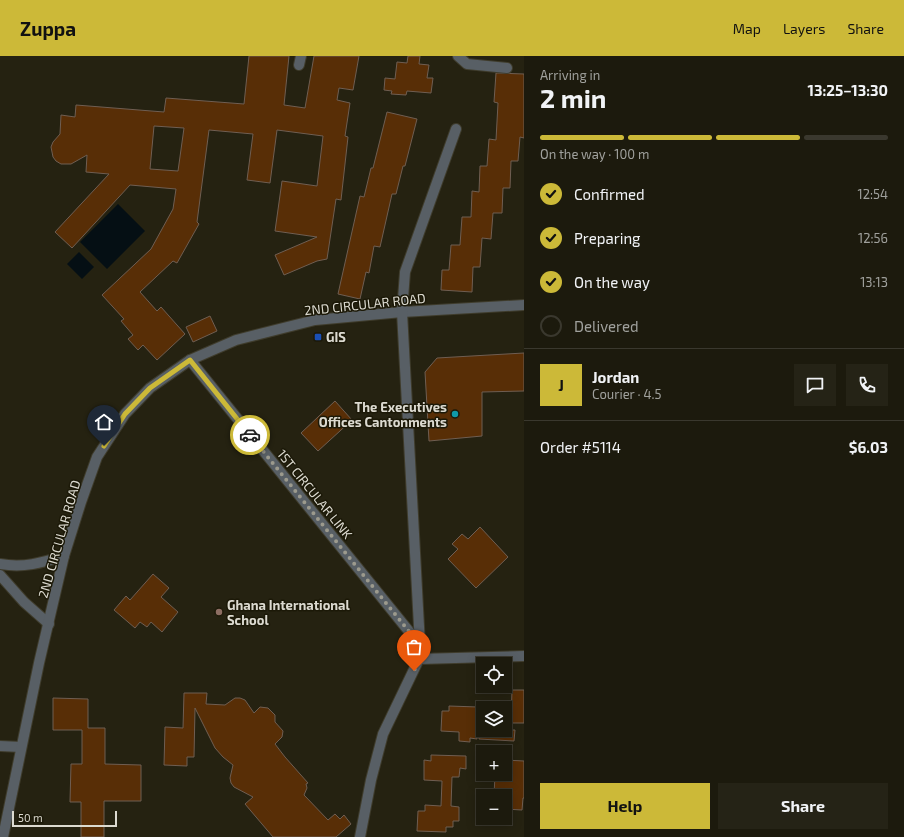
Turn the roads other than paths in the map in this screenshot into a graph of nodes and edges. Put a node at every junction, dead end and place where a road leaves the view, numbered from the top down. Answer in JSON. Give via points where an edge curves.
{"nodes":[{"id":1,"x":458,"y":56,"type":"edge"},
{"id":2,"x":507,"y":68,"type":"dead end"},
{"id":3,"x":456,"y":129,"type":"dead end"},
{"id":4,"x":524,"y":305,"type":"edge"},
{"id":5,"x":402,"y":312,"type":"junction"},
{"id":6,"x":190,"y":360,"type":"junction"},
{"id":7,"x":64,"y":556,"type":"junction"},
{"id":8,"x":0,"y":564,"type":"edge"},
{"id":9,"x":0,"y":575,"type":"edge"},
{"id":10,"x":49,"y":624,"type":"junction"},
{"id":11,"x":420,"y":645,"type":"junction"},
{"id":12,"x":524,"y":656,"type":"edge"},
{"id":13,"x":419,"y":659,"type":"junction"},
{"id":14,"x":0,"y":746,"type":"edge"},
{"id":15,"x":21,"y":748,"type":"junction"},
{"id":16,"x":3,"y":837,"type":"edge"},
{"id":17,"x":360,"y":837,"type":"edge"}],
"edges":[{"from":1,"to":2,"type":"street","via":[[467,64]]},
{"from":3,"to":5,"type":"street","via":[[405,272]]},
{"from":4,"to":5,"type":"street","name":"2ND CIRCULAR ROAD"},
{"from":5,"to":6,"type":"street","name":"2ND CIRCULAR ROAD","via":[[315,320],[236,340]]},
{"from":5,"to":11,"type":"street"},
{"from":6,"to":7,"type":"street","name":"2ND CIRCULAR ROAD","via":[[150,388],[125,414],[97,457]]},
{"from":6,"to":11,"type":"street","name":"1ST CIRCULAR LINK"},
{"from":7,"to":8,"type":"street","via":[[16,567]]},
{"from":7,"to":10,"type":"street","name":"2ND CIRCULAR ROAD"},
{"from":9,"to":10,"type":"street","via":[[24,602]]},
{"from":10,"to":15,"type":"street","name":"2ND CIRCULAR ROAD"},
{"from":11,"to":13,"type":"street"},
{"from":12,"to":13,"type":"street"},
{"from":13,"to":17,"type":"street","via":[[383,734]]},
{"from":14,"to":15,"type":"street"},
{"from":15,"to":16,"type":"street","name":"2ND CIRCULAR ROAD"}]}
